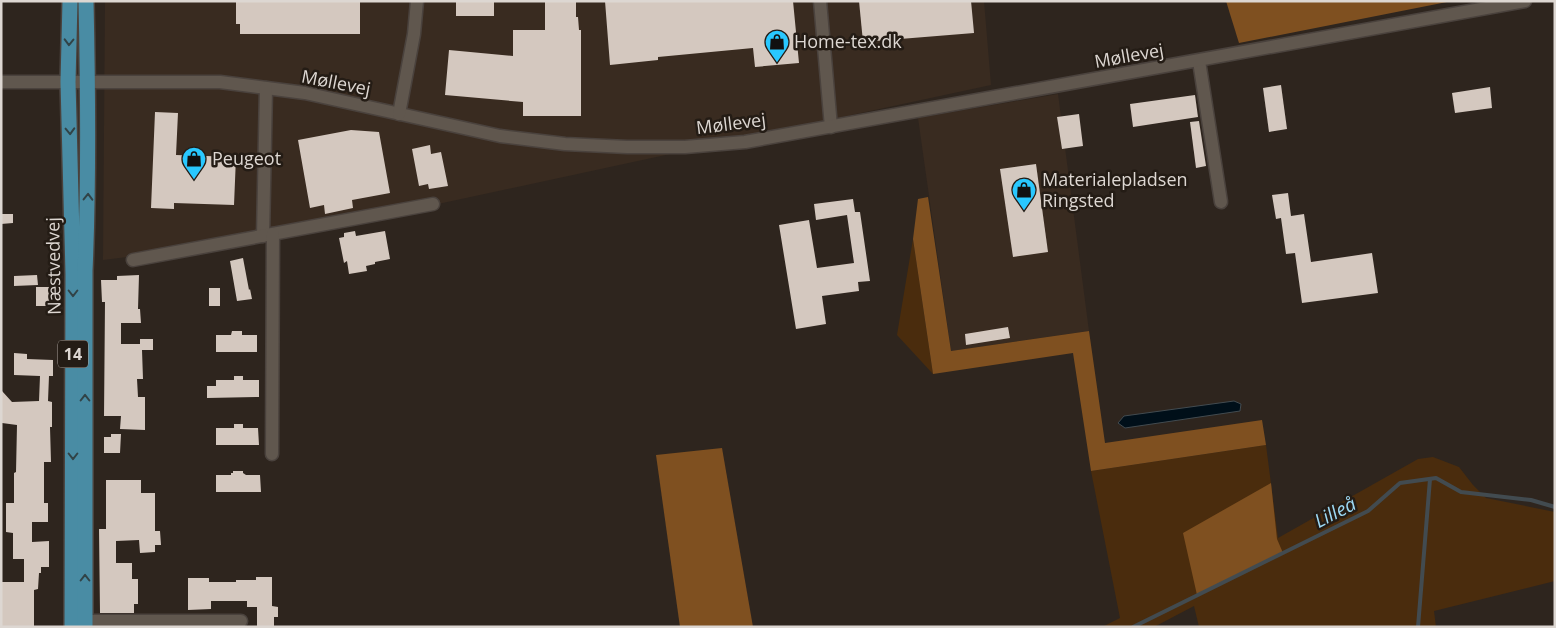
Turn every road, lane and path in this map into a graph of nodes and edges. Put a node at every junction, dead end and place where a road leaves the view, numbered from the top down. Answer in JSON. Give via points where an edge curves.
{"nodes":[{"id":1,"x":70,"y":1,"type":"edge"},
{"id":2,"x":86,"y":1,"type":"edge"},
{"id":3,"x":417,"y":1,"type":"edge"},
{"id":4,"x":820,"y":1,"type":"edge"},
{"id":5,"x":1525,"y":1,"type":"edge"},
{"id":6,"x":1199,"y":61,"type":"junction"},
{"id":7,"x":1,"y":82,"type":"edge"},
{"id":8,"x":68,"y":82,"type":"junction"},
{"id":9,"x":88,"y":82,"type":"junction"},
{"id":10,"x":266,"y":88,"type":"junction"},
{"id":11,"x":399,"y":114,"type":"junction"},
{"id":12,"x":831,"y":127,"type":"junction"},
{"id":13,"x":1221,"y":202,"type":"dead end"},
{"id":14,"x":433,"y":204,"type":"dead end"},
{"id":15,"x":268,"y":235,"type":"junction"},
{"id":16,"x":133,"y":260,"type":"dead end"},
{"id":17,"x":272,"y":454,"type":"dead end"},
{"id":18,"x":241,"y":622,"type":"dead end"},
{"id":19,"x":79,"y":624,"type":"edge"}],
"edges":[{"from":1,"to":8,"type":"main road","name":"Næstvedvej","number":"14","one_way":true},
{"from":2,"to":9,"type":"main road","name":"Næstvedvej","number":"14"},
{"from":3,"to":11,"type":"street"},
{"from":4,"to":12,"type":"street"},
{"from":5,"to":6,"type":"street","name":"Møllevej"},
{"from":6,"to":12,"type":"street","name":"Møllevej"},
{"from":6,"to":13,"type":"street"},
{"from":7,"to":8,"type":"street","name":"Møllevej"},
{"from":8,"to":9,"type":"street","name":"Møllevej"},
{"from":8,"to":19,"type":"main road","name":"Næstvedvej","number":"14","one_way":true},
{"from":9,"to":10,"type":"street","name":"Møllevej","via":[[220,82]]},
{"from":19,"to":9,"type":"main road","name":"Næstvedvej","number":"14","one_way":true},
{"from":10,"to":11,"type":"street","name":"Møllevej","via":[[305,93]]},
{"from":10,"to":15,"type":"street"},
{"from":11,"to":12,"type":"street","name":"Møllevej","via":[[500,136],[626,147],[745,142]]},
{"from":14,"to":15,"type":"street"},
{"from":15,"to":16,"type":"street"},
{"from":15,"to":17,"type":"street"},
{"from":18,"to":19,"type":"street"}]}
